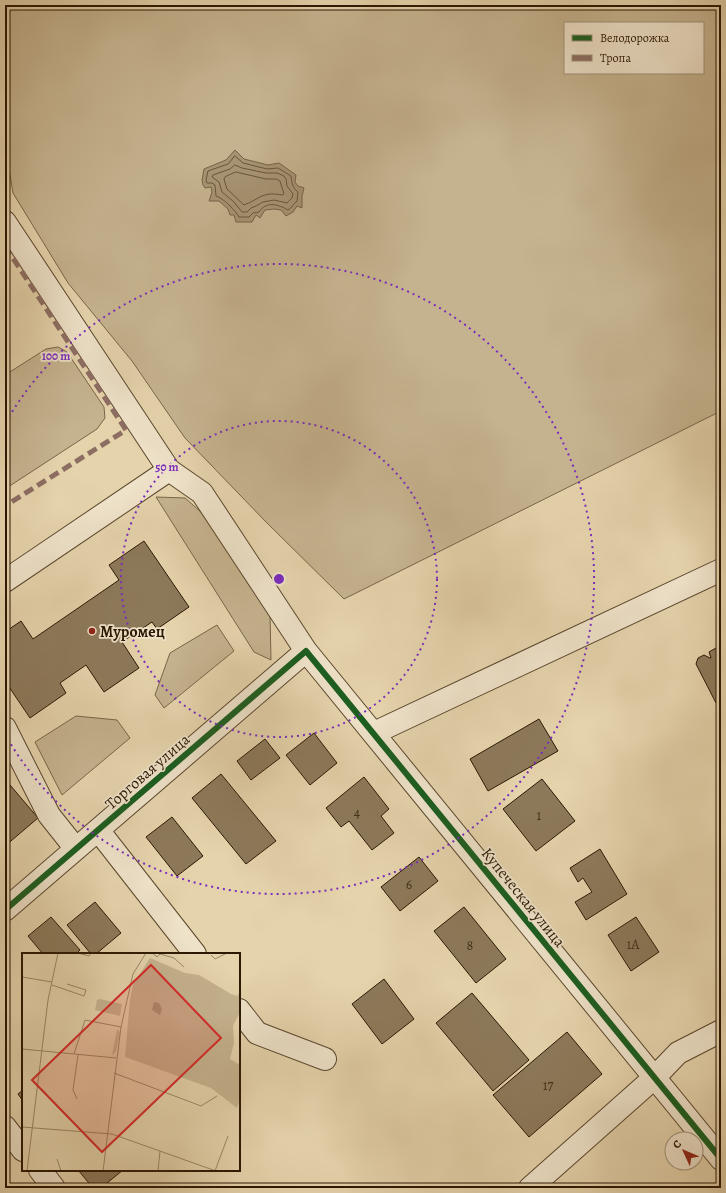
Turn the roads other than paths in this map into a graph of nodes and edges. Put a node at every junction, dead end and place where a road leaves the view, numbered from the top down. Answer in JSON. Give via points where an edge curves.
{"nodes":[{"id":1,"x":5,"y":222,"type":"edge"},
{"id":2,"x":169,"y":470,"type":"junction"},
{"id":3,"x":721,"y":570,"type":"edge"},
{"id":4,"x":5,"y":581,"type":"edge"},
{"id":5,"x":306,"y":651,"type":"junction"},
{"id":6,"x":5,"y":728,"type":"edge"},
{"id":7,"x":374,"y":733,"type":"junction"},
{"id":8,"x":98,"y":830,"type":"junction"},
{"id":9,"x":76,"y":849,"type":"junction"},
{"id":10,"x":5,"y":910,"type":"edge"},
{"id":11,"x":194,"y":953,"type":"edge"},
{"id":12,"x":240,"y":1011,"type":"edge"},
{"id":13,"x":721,"y":1031,"type":"edge"},
{"id":14,"x":325,"y":1059,"type":"dead end"},
{"id":15,"x":654,"y":1078,"type":"junction"},
{"id":16,"x":5,"y":1128,"type":"edge"},
{"id":17,"x":22,"y":1149,"type":"edge"},
{"id":18,"x":721,"y":1159,"type":"edge"},
{"id":19,"x":41,"y":1171,"type":"edge"},
{"id":20,"x":54,"y":1188,"type":"edge"},
{"id":21,"x":530,"y":1188,"type":"edge"}],
"edges":[{"from":1,"to":2,"type":"street"},
{"from":2,"to":4,"type":"street"},
{"from":2,"to":5,"type":"street","name":"Купеческая улица","via":[[202,493]]},
{"from":3,"to":7,"type":"street"},
{"from":5,"to":7,"type":"street","name":"Купеческая улица"},
{"from":5,"to":8,"type":"street","name":"Торговая улица"},
{"from":6,"to":9,"type":"street","via":[[49,815]]},
{"from":7,"to":15,"type":"street","name":"Купеческая улица"},
{"from":8,"to":9,"type":"street","name":"Торговая улица"},
{"from":8,"to":11,"type":"street"},
{"from":9,"to":10,"type":"street","name":"Торговая улица"},
{"from":12,"to":14,"type":"street","via":[[256,1033]]},
{"from":13,"to":15,"type":"street","via":[[678,1053]]},
{"from":15,"to":18,"type":"street","name":"Купеческая улица"},
{"from":15,"to":21,"type":"street"},
{"from":16,"to":17,"type":"street"},
{"from":19,"to":20,"type":"street"}]}
